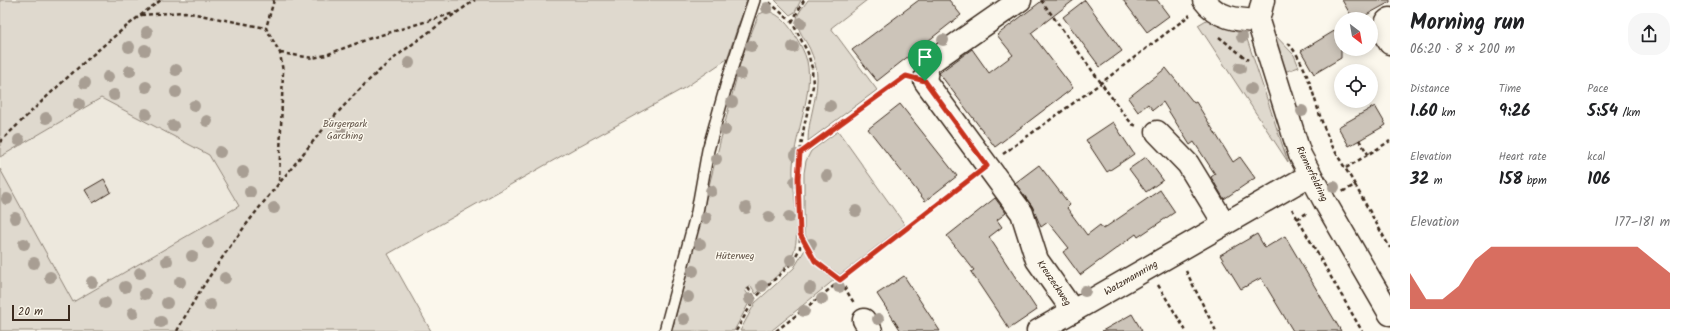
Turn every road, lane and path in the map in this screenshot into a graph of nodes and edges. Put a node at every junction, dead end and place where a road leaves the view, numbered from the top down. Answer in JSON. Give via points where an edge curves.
{"nodes":[{"id":1,"x":161,"y":0,"type":"edge"},
{"id":2,"x":274,"y":0,"type":"edge"},
{"id":3,"x":475,"y":0,"type":"edge"},
{"id":4,"x":754,"y":0,"type":"edge"},
{"id":5,"x":766,"y":0,"type":"edge"},
{"id":6,"x":804,"y":0,"type":"edge"},
{"id":7,"x":1020,"y":0,"type":"edge"},
{"id":8,"x":1041,"y":0,"type":"edge"},
{"id":9,"x":1264,"y":0,"type":"edge"},
{"id":10,"x":1200,"y":9,"type":"edge"},
{"id":11,"x":458,"y":12,"type":"junction"},
{"id":12,"x":140,"y":15,"type":"junction"},
{"id":13,"x":1390,"y":19,"type":"edge"},
{"id":14,"x":1258,"y":21,"type":"junction"},
{"id":15,"x":792,"y":22,"type":"junction"},
{"id":16,"x":266,"y":28,"type":"junction"},
{"id":17,"x":1214,"y":33,"type":"dead end"},
{"id":18,"x":1287,"y":42,"type":"dead end"},
{"id":19,"x":1390,"y":43,"type":"edge"},
{"id":20,"x":280,"y":53,"type":"junction"},
{"id":21,"x":1250,"y":62,"type":"dead end"},
{"id":22,"x":925,"y":81,"type":"junction"},
{"id":23,"x":1101,"y":83,"type":"junction"},
{"id":24,"x":1157,"y":132,"type":"joint"},
{"id":25,"x":1359,"y":140,"type":"dead end"},
{"id":26,"x":1390,"y":141,"type":"edge"},
{"id":27,"x":0,"y":142,"type":"edge"},
{"id":28,"x":800,"y":153,"type":"junction"},
{"id":29,"x":1368,"y":154,"type":"junction"},
{"id":30,"x":987,"y":166,"type":"junction"},
{"id":31,"x":1310,"y":175,"type":"junction"},
{"id":32,"x":279,"y":183,"type":"junction"},
{"id":33,"x":1355,"y":185,"type":"dead end"},
{"id":34,"x":1224,"y":223,"type":"junction"},
{"id":35,"x":800,"y":234,"type":"junction"},
{"id":36,"x":1390,"y":248,"type":"edge"},
{"id":37,"x":1185,"y":270,"type":"dead end"},
{"id":38,"x":840,"y":280,"type":"junction"},
{"id":39,"x":1155,"y":280,"type":"dead end"},
{"id":40,"x":748,"y":288,"type":"dead end"},
{"id":41,"x":755,"y":298,"type":"junction"},
{"id":42,"x":1073,"y":311,"type":"junction"},
{"id":43,"x":1390,"y":314,"type":"edge"},
{"id":44,"x":868,"y":325,"type":"edge"},
{"id":45,"x":177,"y":331,"type":"edge"},
{"id":46,"x":665,"y":331,"type":"edge"},
{"id":47,"x":736,"y":331,"type":"edge"},
{"id":48,"x":776,"y":331,"type":"edge"},
{"id":49,"x":1038,"y":331,"type":"edge"},
{"id":50,"x":1186,"y":331,"type":"edge"},
{"id":51,"x":1216,"y":331,"type":"edge"}],
"edges":[{"from":1,"to":12,"type":"path"},
{"from":2,"to":16,"type":"path"},
{"from":3,"to":11,"type":"path"},
{"from":4,"to":46,"type":"lane","via":[[708,150],[697,212]]},
{"from":5,"to":15,"type":"path"},
{"from":6,"to":15,"type":"path"},
{"from":7,"to":22,"type":"street","via":[[928,64]]},
{"from":8,"to":23,"type":"path"},
{"from":9,"to":14,"type":"street"},
{"from":10,"to":14,"type":"street","via":[[1209,6],[1218,14]]},
{"from":10,"to":23,"type":"path"},
{"from":11,"to":20,"type":"path","via":[[313,58]]},
{"from":11,"to":32,"type":"path","via":[[363,86],[330,120]]},
{"from":12,"to":16,"type":"path","via":[[185,12]]},
{"from":12,"to":27,"type":"path","via":[[56,88]]},
{"from":13,"to":19,"type":"street","via":[[1383,32]]},
{"from":14,"to":31,"type":"street","name":"Riemerfeldring","via":[[1300,155]]},
{"from":15,"to":28,"type":"path","via":[[808,53],[812,68],[813,86]]},
{"from":16,"to":20,"type":"path"},
{"from":17,"to":21,"type":"path"},
{"from":18,"to":29,"type":"path","via":[[1297,53],[1329,139],[1346,168]]},
{"from":20,"to":32,"type":"path","via":[[283,72]]},
{"from":22,"to":28,"type":"path","via":[[906,76]]},
{"from":22,"to":30,"type":"street","name":"Kreuzeckweg"},
{"from":23,"to":24,"type":"path","via":[[1132,124]]},
{"from":23,"to":30,"type":"path"},
{"from":24,"to":34,"type":"street","via":[[1188,164]]},
{"from":25,"to":29,"type":"path"},
{"from":26,"to":29,"type":"path"},
{"from":28,"to":35,"type":"path"},
{"from":30,"to":38,"type":"path"},
{"from":30,"to":42,"type":"street","name":"Kreuzeckweg","via":[[1022,213],[1037,260]]},
{"from":31,"to":34,"type":"street","name":"Watzmannring"},
{"from":31,"to":43,"type":"street","name":"Riemerfeldring"},
{"from":32,"to":45,"type":"path","via":[[210,275]]},
{"from":33,"to":36,"type":"path"},
{"from":34,"to":42,"type":"street","name":"Watzmannring"},
{"from":35,"to":38,"type":"path","via":[[815,261]]},
{"from":35,"to":41,"type":"path","via":[[800,248],[792,263]]},
{"from":37,"to":51,"type":"path"},
{"from":38,"to":44,"type":"path"},
{"from":38,"to":48,"type":"path"},
{"from":39,"to":50,"type":"path"},
{"from":40,"to":41,"type":"path"},
{"from":41,"to":47,"type":"path"},
{"from":42,"to":49,"type":"street","name":"Watzmannring"}]}
